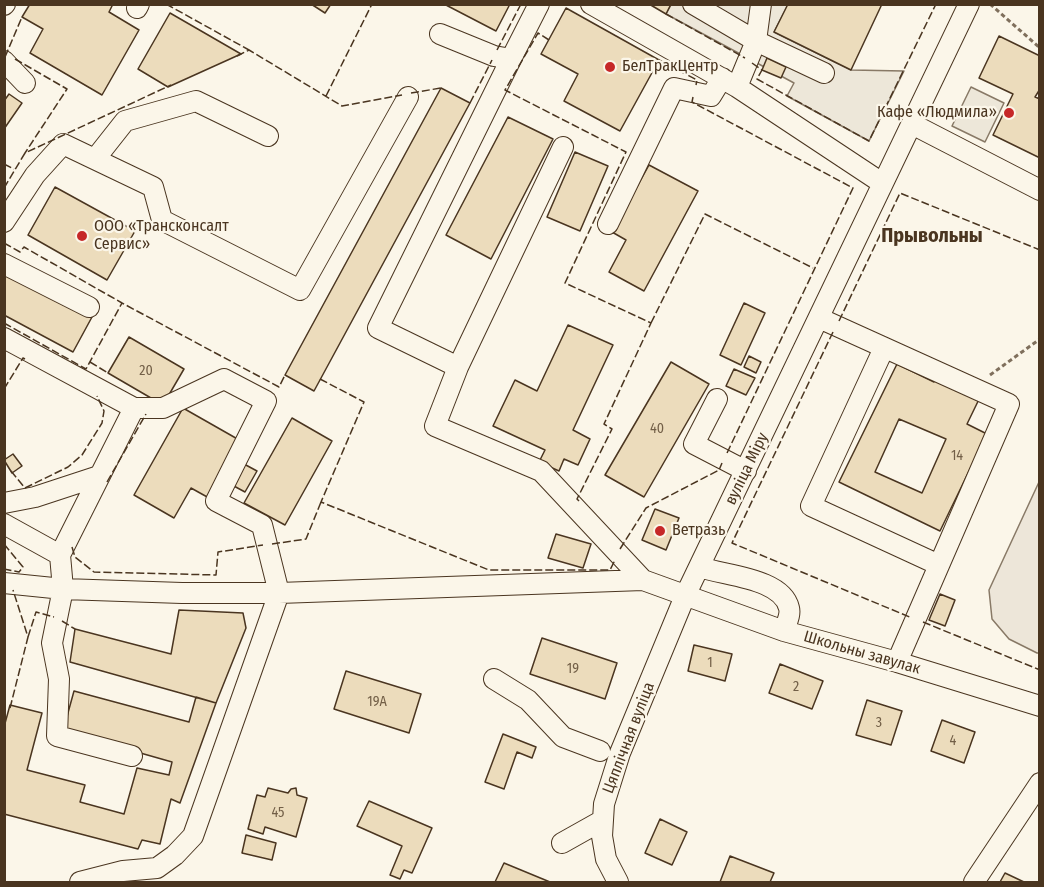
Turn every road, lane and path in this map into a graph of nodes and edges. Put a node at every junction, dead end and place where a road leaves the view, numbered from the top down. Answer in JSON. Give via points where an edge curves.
{"nodes":[{"id":1,"x":539,"y":4,"type":"edge"},
{"id":2,"x":591,"y":4,"type":"edge"},
{"id":3,"x":693,"y":4,"type":"edge"},
{"id":4,"x":761,"y":4,"type":"edge"},
{"id":5,"x":969,"y":4,"type":"edge"},
{"id":6,"x":990,"y":4,"type":"edge"},
{"id":7,"x":440,"y":34,"type":"dead end"},
{"id":8,"x":756,"y":41,"type":"junction"},
{"id":9,"x":1040,"y":48,"type":"edge"},
{"id":10,"x":511,"y":58,"type":"junction"},
{"id":11,"x":4,"y":61,"type":"edge"},
{"id":12,"x":824,"y":73,"type":"dead end"},
{"id":13,"x":26,"y":83,"type":"dead end"},
{"id":14,"x":730,"y":83,"type":"junction"},
{"id":15,"x":408,"y":97,"type":"dead end"},
{"id":16,"x":912,"y":124,"type":"junction"},
{"id":17,"x":268,"y":136,"type":"dead end"},
{"id":18,"x":563,"y":147,"type":"dead end"},
{"id":19,"x":95,"y":159,"type":"junction"},
{"id":20,"x":882,"y":183,"type":"junction"},
{"id":21,"x":1040,"y":190,"type":"edge"},
{"id":22,"x":4,"y":222,"type":"edge"},
{"id":23,"x":608,"y":224,"type":"dead end"},
{"id":24,"x":4,"y":264,"type":"edge"},
{"id":25,"x":89,"y":307,"type":"dead end"},
{"id":26,"x":819,"y":318,"type":"junction"},
{"id":27,"x":4,"y":338,"type":"edge"},
{"id":28,"x":1040,"y":339,"type":"edge"},
{"id":29,"x":884,"y":348,"type":"junction"},
{"id":30,"x":458,"y":367,"type":"junction"},
{"id":31,"x":974,"y":388,"type":"junction"},
{"id":32,"x":717,"y":399,"type":"dead end"},
{"id":33,"x":134,"y":408,"type":"junction"},
{"id":34,"x":746,"y":471,"type":"junction"},
{"id":35,"x":99,"y":476,"type":"junction"},
{"id":36,"x":4,"y":503,"type":"edge"},
{"id":37,"x":4,"y":524,"type":"edge"},
{"id":38,"x":60,"y":555,"type":"junction"},
{"id":39,"x":939,"y":565,"type":"junction"},
{"id":40,"x":700,"y":567,"type":"junction"},
{"id":41,"x":643,"y":580,"type":"junction"},
{"id":42,"x":4,"y":584,"type":"edge"},
{"id":43,"x":63,"y":589,"type":"junction"},
{"id":44,"x":279,"y":593,"type":"junction"},
{"id":45,"x":685,"y":596,"type":"junction"},
{"id":46,"x":784,"y":631,"type":"junction"},
{"id":47,"x":897,"y":662,"type":"junction"},
{"id":48,"x":494,"y":679,"type":"dead end"},
{"id":49,"x":1040,"y":706,"type":"edge"},
{"id":50,"x":600,"y":751,"type":"dead end"},
{"id":51,"x":132,"y":756,"type":"dead end"},
{"id":52,"x":1040,"y":783,"type":"edge"},
{"id":53,"x":603,"y":820,"type":"junction"},
{"id":54,"x":562,"y":843,"type":"dead end"},
{"id":55,"x":154,"y":875,"type":"edge"},
{"id":56,"x":80,"y":882,"type":"edge"},
{"id":57,"x":618,"y":882,"type":"edge"},
{"id":58,"x":974,"y":882,"type":"edge"}],
"edges":[{"from":1,"to":10,"type":"street"},
{"from":2,"to":14,"type":"street"},
{"from":3,"to":8,"type":"street"},
{"from":4,"to":8,"type":"street"},
{"from":5,"to":16,"type":"street","name":"вуліца Міру"},
{"from":6,"to":9,"type":"path"},
{"from":7,"to":10,"type":"street","via":[[494,56]]},
{"from":8,"to":12,"type":"street"},
{"from":8,"to":14,"type":"street"},
{"from":10,"to":30,"type":"street","via":[[378,328]]},
{"from":11,"to":13,"type":"street"},
{"from":14,"to":20,"type":"street"},
{"from":14,"to":23,"type":"street","via":[[711,96],[674,88]]},
{"from":15,"to":19,"type":"street","via":[[300,290],[162,220],[153,187]]},
{"from":16,"to":20,"type":"street","name":"вуліца Міру"},
{"from":16,"to":21,"type":"street"},
{"from":17,"to":19,"type":"street","via":[[196,101],[125,121]]},
{"from":18,"to":30,"type":"street"},
{"from":19,"to":22,"type":"street","via":[[63,144],[35,175]]},
{"from":20,"to":26,"type":"street","name":"вуліца Міру"},
{"from":24,"to":25,"type":"street"},
{"from":26,"to":29,"type":"street"},
{"from":26,"to":34,"type":"street","name":"вуліца Міру"},
{"from":27,"to":33,"type":"street"},
{"from":28,"to":31,"type":"path"},
{"from":29,"to":31,"type":"street"},
{"from":29,"to":39,"type":"street","via":[[812,506]]},
{"from":30,"to":41,"type":"street","via":[[435,426],[541,471]]},
{"from":31,"to":39,"type":"street","via":[[1009,404]]},
{"from":32,"to":34,"type":"street","via":[[694,444]]},
{"from":33,"to":35,"type":"street"},
{"from":33,"to":44,"type":"street","via":[[163,408],[225,379],[266,401],[216,501],[262,525]]},
{"from":34,"to":40,"type":"street","name":"вуліца Міру"},
{"from":35,"to":36,"type":"street"},
{"from":35,"to":38,"type":"street"},
{"from":37,"to":38,"type":"street"},
{"from":38,"to":43,"type":"street"},
{"from":39,"to":47,"type":"street"},
{"from":40,"to":45,"type":"street","name":"вуліца Міру"},
{"from":40,"to":46,"type":"street","via":[[771,585],[784,597],[790,610]]},
{"from":41,"to":44,"type":"street"},
{"from":41,"to":45,"type":"street"},
{"from":42,"to":43,"type":"street"},
{"from":43,"to":44,"type":"street"},
{"from":43,"to":51,"type":"street","via":[[52,643],[59,680],[57,736]]},
{"from":44,"to":55,"type":"street","via":[[193,836]]},
{"from":45,"to":46,"type":"street","name":"Школьны завулак"},
{"from":45,"to":53,"type":"street","name":"Цяплічная вуліца","via":[[620,753]]},
{"from":46,"to":47,"type":"street","name":"Школьны завулак"},
{"from":47,"to":49,"type":"street","name":"Школьны завулак"},
{"from":48,"to":50,"type":"street","via":[[528,700],[563,737]]},
{"from":52,"to":58,"type":"street"},
{"from":53,"to":54,"type":"street"},
{"from":53,"to":57,"type":"street","name":"Цяплічная вуліца","via":[[606,859]]},
{"from":55,"to":56,"type":"street","via":[[123,871]]}]}
